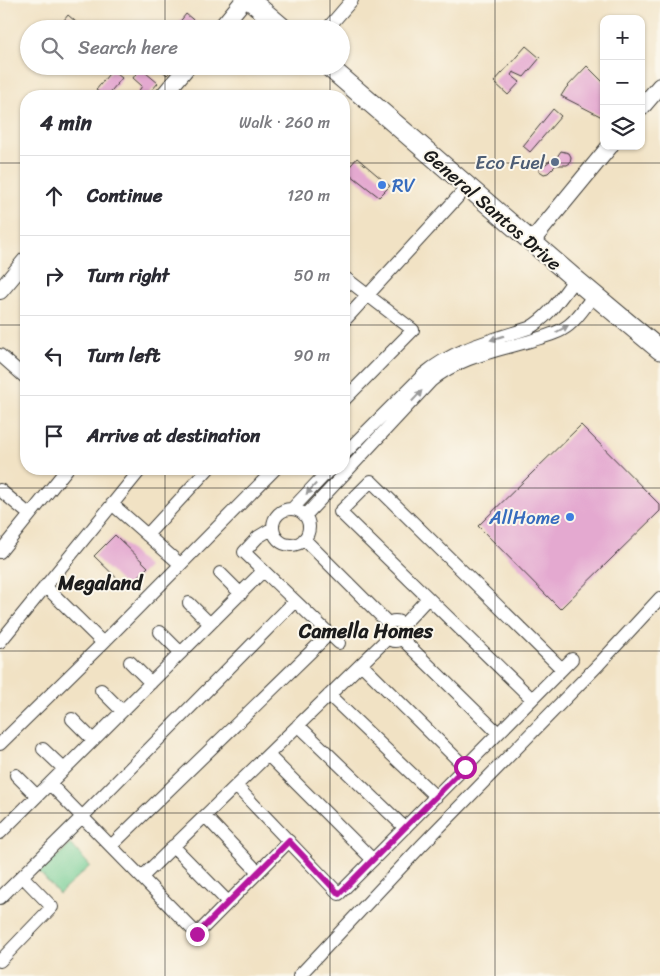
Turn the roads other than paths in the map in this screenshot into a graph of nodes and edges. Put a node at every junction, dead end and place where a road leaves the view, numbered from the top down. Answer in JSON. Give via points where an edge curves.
{"nodes":[{"id":1,"x":244,"y":0,"type":"edge"},
{"id":2,"x":250,"y":0,"type":"edge"},
{"id":3,"x":352,"y":0,"type":"edge"},
{"id":4,"x":227,"y":20,"type":"edge"},
{"id":5,"x":273,"y":20,"type":"edge"},
{"id":6,"x":335,"y":20,"type":"edge"},
{"id":7,"x":180,"y":75,"type":"edge"},
{"id":8,"x":338,"y":75,"type":"edge"},
{"id":9,"x":660,"y":86,"type":"edge"},
{"id":10,"x":168,"y":90,"type":"edge"},
{"id":11,"x":644,"y":105,"type":"edge"},
{"id":12,"x":607,"y":150,"type":"edge"},
{"id":13,"x":467,"y":187,"type":"junction"},
{"id":14,"x":531,"y":242,"type":"junction"},
{"id":15,"x":20,"y":267,"type":"edge"},
{"id":16,"x":575,"y":279,"type":"junction"},
{"id":17,"x":350,"y":282,"type":"edge"},
{"id":18,"x":0,"y":291,"type":"edge"},
{"id":19,"x":368,"y":295,"type":"junction"},
{"id":20,"x":594,"y":295,"type":"junction"},
{"id":21,"x":350,"y":314,"type":"edge"},
{"id":22,"x":660,"y":350,"type":"edge"},
{"id":23,"x":0,"y":355,"type":"edge"},
{"id":24,"x":20,"y":373,"type":"edge"},
{"id":25,"x":350,"y":394,"type":"edge"},
{"id":26,"x":350,"y":448,"type":"edge"},
{"id":27,"x":350,"y":468,"type":"edge"},
{"id":28,"x":62,"y":475,"type":"edge"},
{"id":29,"x":136,"y":475,"type":"edge"},
{"id":30,"x":202,"y":475,"type":"edge"},
{"id":31,"x":269,"y":475,"type":"edge"},
{"id":32,"x":324,"y":475,"type":"edge"},
{"id":33,"x":344,"y":475,"type":"edge"},
{"id":34,"x":0,"y":490,"type":"edge"},
{"id":35,"x":112,"y":504,"type":"junction"},
{"id":36,"x":292,"y":509,"type":"junction"},
{"id":37,"x":30,"y":515,"type":"junction"},
{"id":38,"x":306,"y":516,"type":"junction"},
{"id":39,"x":273,"y":528,"type":"junction"},
{"id":40,"x":147,"y":535,"type":"junction"},
{"id":41,"x":304,"y":540,"type":"junction"},
{"id":42,"x":0,"y":552,"type":"edge"},
{"id":43,"x":180,"y":564,"type":"junction"},
{"id":44,"x":264,"y":571,"type":"junction"},
{"id":45,"x":220,"y":573,"type":"dead end"},
{"id":46,"x":45,"y":586,"type":"junction"},
{"id":47,"x":240,"y":594,"type":"junction"},
{"id":48,"x":428,"y":598,"type":"junction"},
{"id":49,"x":660,"y":598,"type":"edge"},
{"id":50,"x":295,"y":601,"type":"junction"},
{"id":51,"x":189,"y":603,"type":"dead end"},
{"id":52,"x":210,"y":624,"type":"junction"},
{"id":53,"x":388,"y":624,"type":"junction"},
{"id":54,"x":403,"y":625,"type":"junction"},
{"id":55,"x":160,"y":632,"type":"dead end"},
{"id":56,"x":329,"y":634,"type":"junction"},
{"id":57,"x":388,"y":638,"type":"junction"},
{"id":58,"x":402,"y":639,"type":"junction"},
{"id":59,"x":0,"y":642,"type":"edge"},
{"id":60,"x":103,"y":643,"type":"junction"},
{"id":61,"x":339,"y":643,"type":"dead end"},
{"id":62,"x":181,"y":653,"type":"junction"},
{"id":63,"x":572,"y":659,"type":"dead end"},
{"id":64,"x":130,"y":662,"type":"dead end"},
{"id":65,"x":361,"y":664,"type":"junction"},
{"id":66,"x":562,"y":669,"type":"junction"},
{"id":67,"x":151,"y":683,"type":"junction"},
{"id":68,"x":101,"y":690,"type":"dead end"},
{"id":69,"x":329,"y":695,"type":"junction"},
{"id":70,"x":532,"y":699,"type":"junction"},
{"id":71,"x":122,"y":711,"type":"junction"},
{"id":72,"x":72,"y":719,"type":"dead end"},
{"id":73,"x":298,"y":725,"type":"junction"},
{"id":74,"x":498,"y":733,"type":"junction"},
{"id":75,"x":94,"y":740,"type":"junction"},
{"id":76,"x":0,"y":744,"type":"edge"},
{"id":77,"x":43,"y":748,"type":"dead end"},
{"id":78,"x":268,"y":755,"type":"junction"},
{"id":79,"x":465,"y":767,"type":"junction"},
{"id":80,"x":64,"y":769,"type":"junction"},
{"id":81,"x":16,"y":776,"type":"dead end"},
{"id":82,"x":50,"y":784,"type":"junction"},
{"id":83,"x":236,"y":786,"type":"junction"},
{"id":84,"x":36,"y":796,"type":"junction"},
{"id":85,"x":436,"y":797,"type":"junction"},
{"id":86,"x":205,"y":816,"type":"junction"},
{"id":87,"x":82,"y":817,"type":"junction"},
{"id":88,"x":2,"y":826,"type":"edge"},
{"id":89,"x":405,"y":828,"type":"junction"},
{"id":90,"x":289,"y":841,"type":"junction"},
{"id":91,"x":111,"y":846,"type":"junction"},
{"id":92,"x":173,"y":846,"type":"junction"},
{"id":93,"x":372,"y":860,"type":"junction"},
{"id":94,"x":258,"y":872,"type":"junction"},
{"id":95,"x":22,"y":876,"type":"junction"},
{"id":96,"x":142,"y":877,"type":"junction"},
{"id":97,"x":0,"y":898,"type":"edge"},
{"id":98,"x":228,"y":902,"type":"junction"},
{"id":99,"x":0,"y":961,"type":"edge"},
{"id":100,"x":299,"y":976,"type":"edge"}],
"edges":[{"from":1,"to":4,"type":"main road"},
{"from":2,"to":5,"type":"highway"},
{"from":3,"to":6,"type":"street"},
{"from":7,"to":10,"type":"main road"},
{"from":8,"to":13,"type":"highway","name":"General Santos Drive"},
{"from":9,"to":11,"type":"main road"},
{"from":12,"to":14,"type":"main road"},
{"from":13,"to":14,"type":"highway","name":"General Santos Drive"},
{"from":13,"to":19,"type":"street"},
{"from":14,"to":16,"type":"highway","name":"General Santos Drive"},
{"from":15,"to":18,"type":"main road"},
{"from":16,"to":20,"type":"highway","name":"General Santos Drive"},
{"from":16,"to":26,"type":"street","one_way":true,"via":[[546,316],[529,328],[460,351],[436,364]]},
{"from":17,"to":19,"type":"street"},
{"from":19,"to":21,"type":"street"},
{"from":19,"to":25,"type":"street","via":[[413,330]]},
{"from":20,"to":22,"type":"highway","name":"General Santos Drive"},
{"from":27,"to":20,"type":"street","one_way":true,"via":[[442,372],[463,361],[564,329]]},
{"from":23,"to":24,"type":"street"},
{"from":28,"to":37,"type":"street"},
{"from":29,"to":35,"type":"street"},
{"from":30,"to":40,"type":"street"},
{"from":31,"to":43,"type":"street"},
{"from":32,"to":36,"type":"street","one_way":true},
{"from":38,"to":33,"type":"street","one_way":true},
{"from":34,"to":37,"type":"street"},
{"from":35,"to":40,"type":"street"},
{"from":35,"to":46,"type":"street"},
{"from":36,"to":38,"type":"street"},
{"from":36,"to":39,"type":"street","via":[[278,514]]},
{"from":37,"to":42,"type":"street"},
{"from":38,"to":41,"type":"street","via":[[309,530]]},
{"from":39,"to":41,"type":"street","via":[[285,544]]},
{"from":39,"to":44,"type":"street","via":[[258,537],[244,552]]},
{"from":40,"to":43,"type":"street"},
{"from":41,"to":53,"type":"street"},
{"from":43,"to":60,"type":"street"},
{"from":44,"to":47,"type":"street"},
{"from":44,"to":50,"type":"street"},
{"from":45,"to":47,"type":"street"},
{"from":46,"to":59,"type":"street"},
{"from":46,"to":60,"type":"street"},
{"from":47,"to":52,"type":"street"},
{"from":48,"to":54,"type":"street"},
{"from":48,"to":66,"type":"street","via":[[340,512],[371,481]]},
{"from":48,"to":70,"type":"street"},
{"from":49,"to":100,"type":"street"},
{"from":50,"to":56,"type":"street"},
{"from":50,"to":87,"type":"street"},
{"from":51,"to":52,"type":"street"},
{"from":52,"to":62,"type":"street"},
{"from":53,"to":54,"type":"street","via":[[396,621]]},
{"from":53,"to":57,"type":"street","via":[[385,631]]},
{"from":54,"to":58,"type":"street"},
{"from":55,"to":62,"type":"street"},
{"from":56,"to":61,"type":"street"},
{"from":56,"to":91,"type":"street"},
{"from":57,"to":58,"type":"street"},
{"from":57,"to":65,"type":"street"},
{"from":58,"to":74,"type":"street"},
{"from":60,"to":76,"type":"street"},
{"from":62,"to":67,"type":"street"},
{"from":63,"to":66,"type":"street"},
{"from":64,"to":67,"type":"street"},
{"from":65,"to":69,"type":"street"},
{"from":65,"to":79,"type":"street"},
{"from":66,"to":70,"type":"street"},
{"from":67,"to":71,"type":"street"},
{"from":68,"to":71,"type":"street"},
{"from":69,"to":73,"type":"street"},
{"from":69,"to":85,"type":"street"},
{"from":70,"to":74,"type":"street"},
{"from":71,"to":75,"type":"street"},
{"from":72,"to":75,"type":"street"},
{"from":73,"to":78,"type":"street"},
{"from":73,"to":89,"type":"street"},
{"from":74,"to":79,"type":"street"},
{"from":75,"to":80,"type":"street"},
{"from":77,"to":80,"type":"street"},
{"from":78,"to":83,"type":"street"},
{"from":78,"to":93,"type":"street"},
{"from":79,"to":85,"type":"street"},
{"from":80,"to":82,"type":"street"},
{"from":81,"to":84,"type":"street"},
{"from":82,"to":84,"type":"street"},
{"from":82,"to":87,"type":"street"},
{"from":83,"to":86,"type":"street"},
{"from":83,"to":90,"type":"street"},
{"from":84,"to":88,"type":"street"},
{"from":85,"to":89,"type":"street"},
{"from":86,"to":92,"type":"street"},
{"from":86,"to":94,"type":"street"},
{"from":87,"to":91,"type":"street"},
{"from":87,"to":95,"type":"street"},
{"from":89,"to":93,"type":"street"},
{"from":90,"to":93,"type":"street","via":[[339,894]]},
{"from":90,"to":94,"type":"street"},
{"from":91,"to":96,"type":"street"},
{"from":92,"to":96,"type":"street"},
{"from":92,"to":98,"type":"street"},
{"from":94,"to":98,"type":"street"},
{"from":95,"to":97,"type":"street"},
{"from":95,"to":99,"type":"street","via":[[52,907]]},
{"from":96,"to":98,"type":"street","via":[[197,934]]}]}
